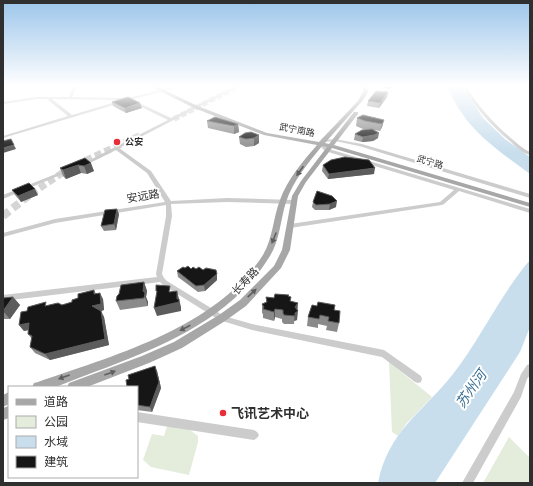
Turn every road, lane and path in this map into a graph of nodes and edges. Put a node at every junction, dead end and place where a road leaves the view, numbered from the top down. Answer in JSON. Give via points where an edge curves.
{"nodes":[{"id":1,"x":59,"y":108,"type":"edge"},
{"id":2,"x":102,"y":108,"type":"edge"},
{"id":3,"x":147,"y":108,"type":"edge"},
{"id":4,"x":195,"y":108,"type":"edge"},
{"id":5,"x":202,"y":108,"type":"edge"},
{"id":6,"x":354,"y":108,"type":"edge"},
{"id":7,"x":360,"y":108,"type":"edge"},
{"id":8,"x":477,"y":108,"type":"edge"},
{"id":9,"x":72,"y":117,"type":"junction"},
{"id":10,"x":172,"y":120,"type":"junction"},
{"id":11,"x":3,"y":137,"type":"edge"},
{"id":12,"x":322,"y":142,"type":"junction"},
{"id":13,"x":332,"y":144,"type":"junction"},
{"id":14,"x":116,"y":148,"type":"junction"},
{"id":15,"x":530,"y":154,"type":"edge"},
{"id":16,"x":77,"y":167,"type":"edge"},
{"id":17,"x":72,"y":169,"type":"tunnel mouth"},
{"id":18,"x":422,"y":171,"type":"junction"},
{"id":19,"x":458,"y":189,"type":"junction"},
{"id":20,"x":530,"y":196,"type":"edge"},
{"id":21,"x":3,"y":197,"type":"edge"},
{"id":22,"x":289,"y":201,"type":"junction"},
{"id":23,"x":530,"y":201,"type":"edge"},
{"id":24,"x":168,"y":203,"type":"junction"},
{"id":25,"x":530,"y":206,"type":"edge"},
{"id":26,"x":530,"y":210,"type":"edge"},
{"id":27,"x":290,"y":226,"type":"junction"},
{"id":28,"x":3,"y":235,"type":"edge"},
{"id":29,"x":161,"y":279,"type":"junction"},
{"id":30,"x":3,"y":298,"type":"edge"},
{"id":31,"x":211,"y":313,"type":"junction"},
{"id":32,"x":222,"y":318,"type":"junction"},
{"id":33,"x":530,"y":368,"type":"edge"},
{"id":34,"x":418,"y":379,"type":"dead end"},
{"id":35,"x":41,"y":386,"type":"edge"},
{"id":36,"x":76,"y":386,"type":"edge"},
{"id":37,"x":138,"y":417,"type":"edge"},
{"id":38,"x":254,"y":436,"type":"dead end"},
{"id":39,"x":467,"y":483,"type":"edge"}],
"edges":[{"from":1,"to":9,"type":"street"},
{"from":2,"to":9,"type":"street"},
{"from":3,"to":10,"type":"street"},
{"from":4,"to":10,"type":"street"},
{"from":5,"to":12,"type":"main road","name":"武宁南路","via":[[266,134]]},
{"from":6,"to":12,"type":"main road","name":"长寿路"},
{"from":7,"to":13,"type":"main road","name":"长寿路"},
{"from":8,"to":15,"type":"street","via":[[509,140]]},
{"from":9,"to":11,"type":"street"},
{"from":10,"to":14,"type":"street"},
{"from":12,"to":13,"type":"main road","name":"武宁南路"},
{"from":12,"to":22,"type":"main road","name":"长寿路","one_way":true,"via":[[293,181]]},
{"from":13,"to":18,"type":"main road","name":"武宁路"},
{"from":13,"to":19,"type":"street"},
{"from":13,"to":20,"type":"street","via":[[391,154]]},
{"from":13,"to":22,"type":"main road","name":"长寿路"},
{"from":14,"to":16,"type":"street"},
{"from":14,"to":24,"type":"street","via":[[149,172]]},
{"from":17,"to":21,"type":"street"},
{"from":18,"to":23,"type":"main road","name":"武宁路"},
{"from":18,"to":25,"type":"main road","name":"武宁路"},
{"from":19,"to":26,"type":"street"},
{"from":19,"to":27,"type":"street","via":[[442,203]]},
{"from":22,"to":24,"type":"street","name":"安远路","via":[[227,200]]},
{"from":22,"to":27,"type":"main road","name":"长寿路"},
{"from":22,"to":31,"type":"main road","name":"长寿路","one_way":true,"via":[[266,257],[252,276]]},
{"from":24,"to":28,"type":"street","name":"安远路","via":[[55,221]]},
{"from":24,"to":29,"type":"street","via":[[169,216],[159,269]]},
{"from":32,"to":27,"type":"main road","name":"长寿路","one_way":true,"via":[[243,303],[278,268],[286,250]]},
{"from":29,"to":30,"type":"street"},
{"from":29,"to":31,"type":"street"},
{"from":31,"to":32,"type":"street"},
{"from":31,"to":35,"type":"main road","name":"长寿路","one_way":true,"via":[[142,349]]},
{"from":32,"to":34,"type":"street","via":[[252,327],[384,354]]},
{"from":36,"to":32,"type":"main road","name":"长寿路","one_way":true,"via":[[178,345]]},
{"from":33,"to":39,"type":"street"},
{"from":37,"to":38,"type":"street"}]}
